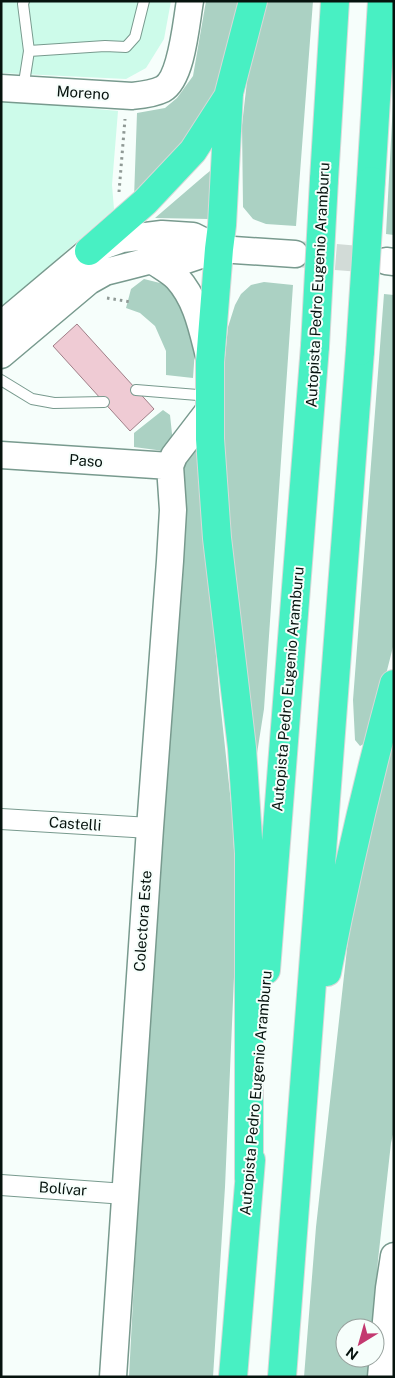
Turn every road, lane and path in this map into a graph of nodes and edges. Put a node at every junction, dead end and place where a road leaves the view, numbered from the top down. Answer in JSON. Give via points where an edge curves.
{"nodes":[{"id":1,"x":24,"y":1,"type":"edge"},
{"id":2,"x":144,"y":1,"type":"edge"},
{"id":3,"x":190,"y":1,"type":"edge"},
{"id":4,"x":253,"y":1,"type":"edge"},
{"id":5,"x":335,"y":1,"type":"edge"},
{"id":6,"x":382,"y":1,"type":"edge"},
{"id":7,"x":29,"y":51,"type":"junction"},
{"id":8,"x":12,"y":89,"type":"edge"},
{"id":9,"x":229,"y":93,"type":"junction"},
{"id":10,"x":126,"y":113,"type":"dead end"},
{"id":11,"x":119,"y":195,"type":"dead end"},
{"id":12,"x":219,"y":249,"type":"junction"},
{"id":13,"x":89,"y":251,"type":"junction"},
{"id":14,"x":295,"y":254,"type":"tunnel mouth"},
{"id":15,"x":152,"y":260,"type":"junction"},
{"id":16,"x":105,"y":297,"type":"dead end"},
{"id":17,"x":131,"y":302,"type":"dead end"},
{"id":18,"x":1,"y":325,"type":"edge"},
{"id":19,"x":1,"y":355,"type":"edge"},
{"id":20,"x":210,"y":362,"type":"junction"},
{"id":21,"x":1,"y":380,"type":"edge"},
{"id":22,"x":136,"y":390,"type":"dead end"},
{"id":23,"x":104,"y":402,"type":"dead end"},
{"id":24,"x":210,"y":403,"type":"junction"},
{"id":25,"x":1,"y":455,"type":"edge"},
{"id":26,"x":170,"y":466,"type":"junction"},
{"id":27,"x":394,"y":684,"type":"edge"},
{"id":28,"x":1,"y":819,"type":"edge"},
{"id":29,"x":150,"y":828,"type":"junction"},
{"id":30,"x":302,"y":1109,"type":"junction"},
{"id":31,"x":249,"y":1179,"type":"junction"},
{"id":32,"x":1,"y":1185,"type":"edge"},
{"id":33,"x":125,"y":1194,"type":"junction"},
{"id":34,"x":394,"y":1256,"type":"edge"},
{"id":35,"x":113,"y":1377,"type":"edge"},
{"id":36,"x":233,"y":1377,"type":"edge"},
{"id":37,"x":282,"y":1377,"type":"edge"},
{"id":38,"x":381,"y":1377,"type":"edge"}],
"edges":[{"from":1,"to":7,"type":"lane"},
{"from":2,"to":7,"type":"lane","via":[[135,37],[126,47]]},
{"from":3,"to":8,"type":"street","name":"Moreno","via":[[179,62],[173,78],[164,89],[132,96]]},
{"from":4,"to":9,"type":"highway"},
{"from":5,"to":31,"type":"highway","name":"Autopista Pedro Eugenio Aramburu","bridge":true,"via":[[315,346]]},
{"from":6,"to":30,"type":"highway","bridge":true,"via":[[360,350]]},
{"from":7,"to":8,"type":"lane"},
{"from":9,"to":12,"type":"highway"},
{"from":9,"to":13,"type":"highway","via":[[193,151],[145,202]]},
{"from":10,"to":11,"type":"path"},
{"from":12,"to":13,"type":"street","via":[[193,236],[162,234],[122,239]]},
{"from":12,"to":14,"type":"street"},
{"from":12,"to":15,"type":"street","via":[[186,260]]},
{"from":12,"to":20,"type":"highway"},
{"from":13,"to":18,"type":"street"},
{"from":15,"to":19,"type":"street","via":[[105,272],[89,281]]},
{"from":15,"to":20,"type":"street","via":[[176,277],[187,291],[197,312]]},
{"from":16,"to":17,"type":"path"},
{"from":20,"to":24,"type":"highway"},
{"from":21,"to":23,"type":"lane","via":[[32,399],[54,403]]},
{"from":22,"to":24,"type":"lane"},
{"from":24,"to":26,"type":"street"},
{"from":24,"to":31,"type":"highway","via":[[217,538],[242,748],[249,853]]},
{"from":25,"to":26,"type":"street","name":"Paso"},
{"from":26,"to":29,"type":"street","name":"Colectora Este","via":[[173,490],[171,544]]},
{"from":27,"to":30,"type":"highway","via":[[340,904]]},
{"from":28,"to":29,"type":"street","name":"Castelli"},
{"from":29,"to":33,"type":"street","name":"Colectora Este"},
{"from":30,"to":37,"type":"highway"},
{"from":31,"to":36,"type":"highway","name":"Autopista Pedro Eugenio Aramburu"},
{"from":32,"to":33,"type":"street","name":"Bolívar"},
{"from":33,"to":35,"type":"street","name":"Colectora Este"},
{"from":34,"to":38,"type":"street"}]}
